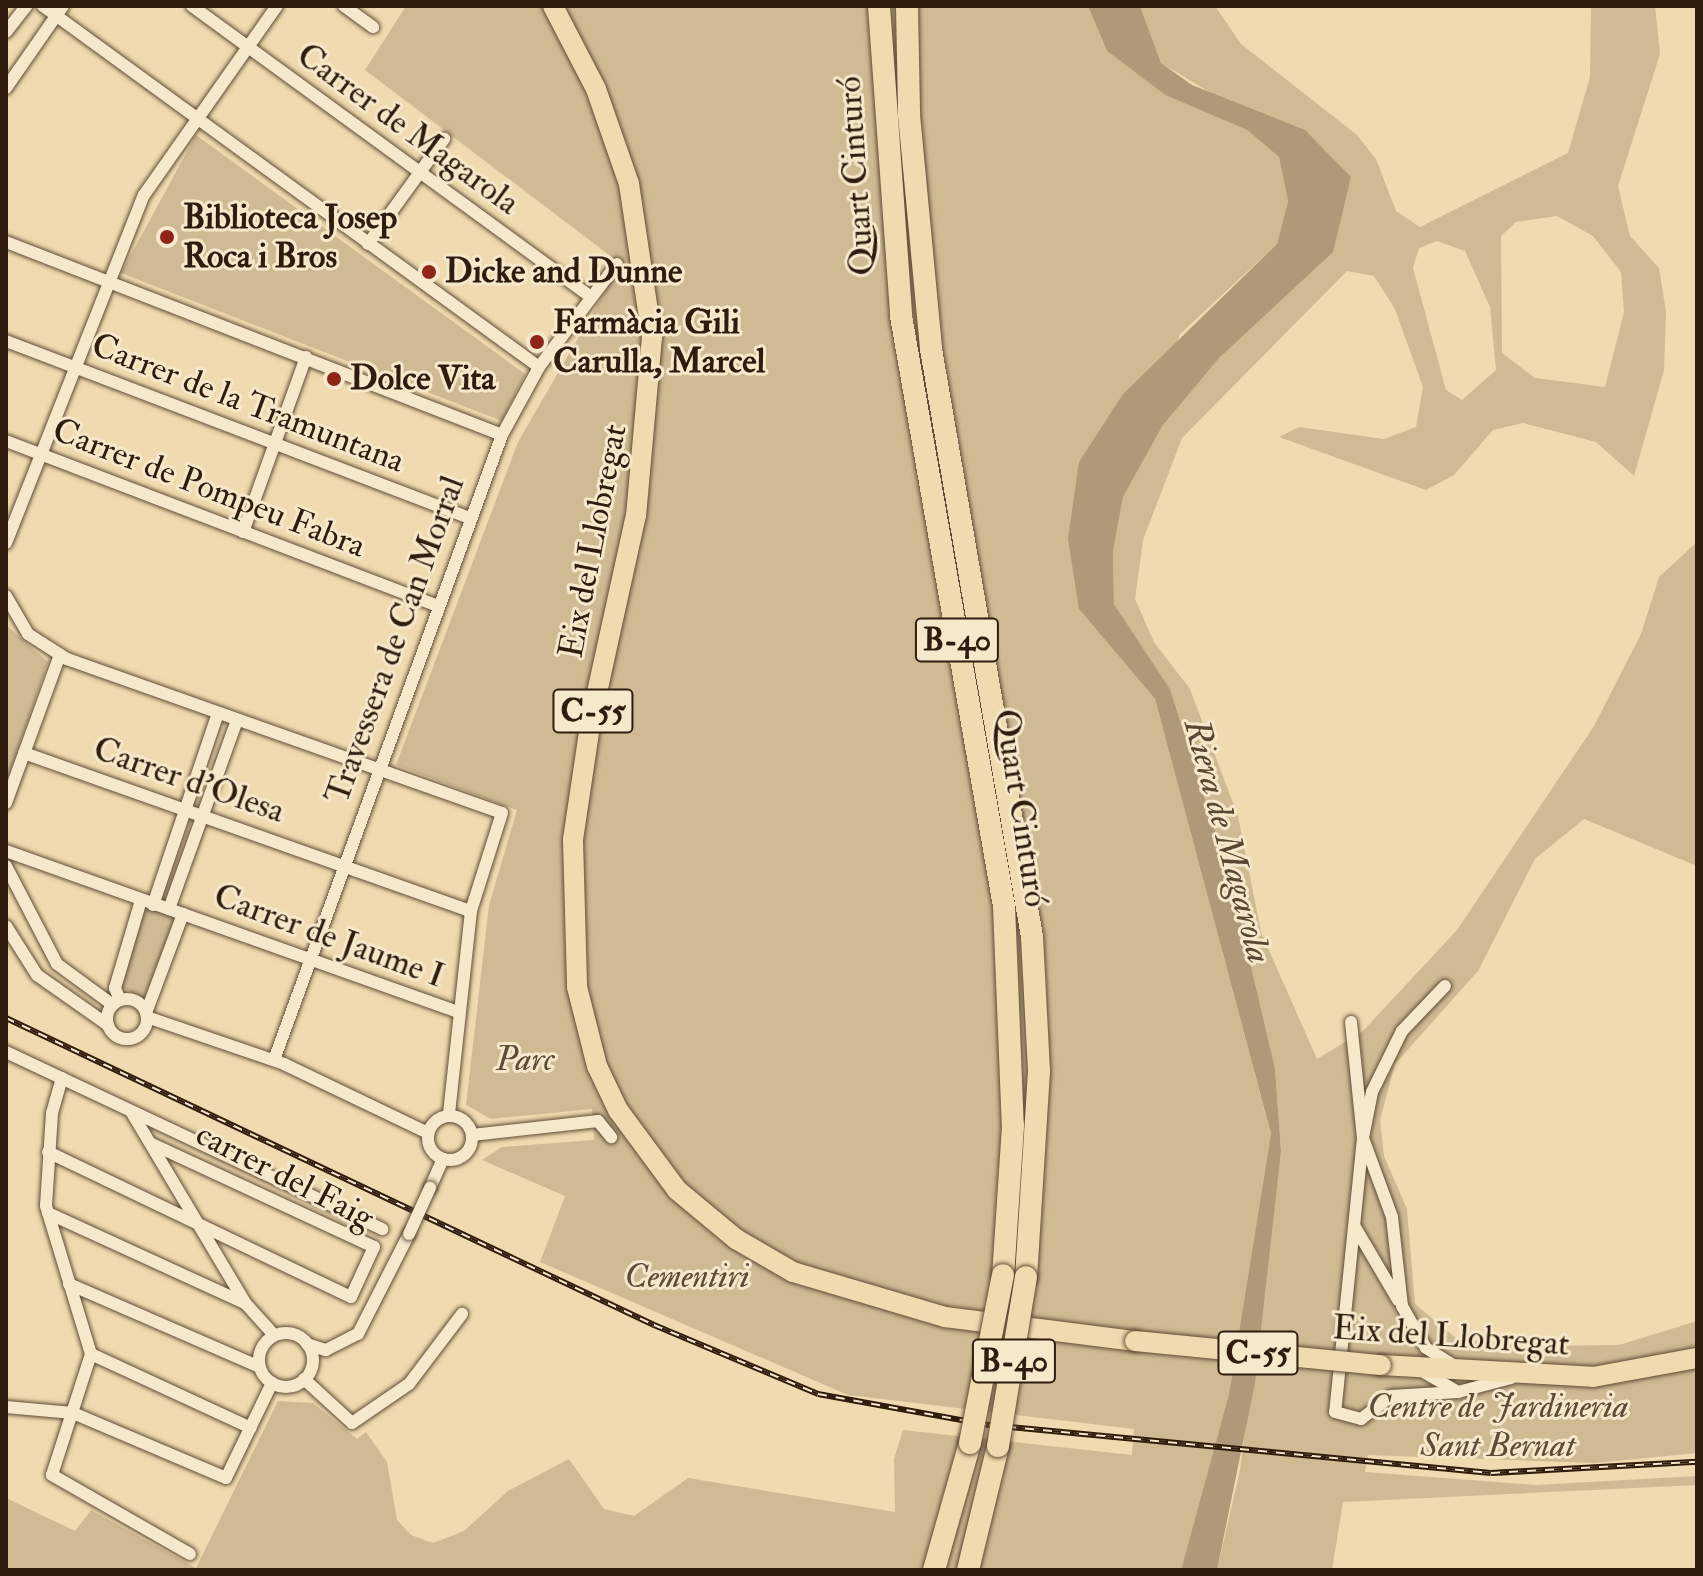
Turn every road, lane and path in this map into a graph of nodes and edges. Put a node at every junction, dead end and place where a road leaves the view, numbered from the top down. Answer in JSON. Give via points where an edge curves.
{"nodes":[{"id":1,"x":26,"y":6,"type":"edge"},
{"id":2,"x":43,"y":6,"type":"edge"},
{"id":3,"x":192,"y":6,"type":"edge"},
{"id":4,"x":277,"y":6,"type":"edge"},
{"id":5,"x":344,"y":6,"type":"edge"},
{"id":6,"x":553,"y":6,"type":"edge"},
{"id":7,"x":568,"y":6,"type":"edge"},
{"id":8,"x":879,"y":6,"type":"edge"},
{"id":9,"x":907,"y":6,"type":"edge"},
{"id":10,"x":60,"y":11,"type":"edge"},
{"id":11,"x":373,"y":27,"type":"dead end"},
{"id":12,"x":6,"y":32,"type":"edge"},
{"id":13,"x":247,"y":46,"type":"junction"},
{"id":14,"x":6,"y":88,"type":"edge"},
{"id":15,"x":194,"y":119,"type":"junction"},
{"id":16,"x":444,"y":139,"type":"dead end"},
{"id":17,"x":422,"y":172,"type":"junction"},
{"id":18,"x":6,"y":242,"type":"edge"},
{"id":19,"x":368,"y":244,"type":"junction"},
{"id":20,"x":617,"y":264,"type":"dead end"},
{"id":21,"x":105,"y":279,"type":"junction"},
{"id":22,"x":591,"y":297,"type":"junction"},
{"id":23,"x":6,"y":341,"type":"edge"},
{"id":24,"x":306,"y":357,"type":"junction"},
{"id":25,"x":73,"y":367,"type":"junction"},
{"id":26,"x":539,"y":367,"type":"junction"},
{"id":27,"x":502,"y":435,"type":"junction"},
{"id":28,"x":6,"y":441,"type":"edge"},
{"id":29,"x":275,"y":444,"type":"junction"},
{"id":30,"x":41,"y":454,"type":"junction"},
{"id":31,"x":469,"y":518,"type":"junction"},
{"id":32,"x":243,"y":532,"type":"junction"},
{"id":33,"x":6,"y":543,"type":"edge"},
{"id":34,"x":6,"y":596,"type":"edge"},
{"id":35,"x":436,"y":605,"type":"junction"},
{"id":36,"x":60,"y":655,"type":"junction"},
{"id":37,"x":218,"y":713,"type":"junction"},
{"id":38,"x":237,"y":720,"type":"junction"},
{"id":39,"x":24,"y":753,"type":"junction"},
{"id":40,"x":376,"y":769,"type":"junction"},
{"id":41,"x":6,"y":803,"type":"edge"},
{"id":42,"x":188,"y":808,"type":"junction"},
{"id":43,"x":205,"y":816,"type":"junction"},
{"id":44,"x":6,"y":851,"type":"edge"},
{"id":45,"x":343,"y":864,"type":"junction"},
{"id":46,"x":6,"y":866,"type":"edge"},
{"id":47,"x":147,"y":902,"type":"junction"},
{"id":48,"x":169,"y":909,"type":"junction"},
{"id":49,"x":471,"y":911,"type":"junction"},
{"id":50,"x":183,"y":914,"type":"junction"},
{"id":51,"x":6,"y":926,"type":"edge"},
{"id":52,"x":6,"y":945,"type":"edge"},
{"id":53,"x":19,"y":949,"type":"junction"},
{"id":54,"x":310,"y":957,"type":"junction"},
{"id":55,"x":1445,"y":986,"type":"dead end"},
{"id":56,"x":117,"y":1002,"type":"junction"},
{"id":57,"x":456,"y":1011,"type":"junction"},
{"id":58,"x":146,"y":1015,"type":"junction"},
{"id":59,"x":1351,"y":1022,"type":"dead end"},
{"id":60,"x":108,"y":1025,"type":"junction"},
{"id":61,"x":7,"y":1054,"type":"edge"},
{"id":62,"x":274,"y":1060,"type":"junction"},
{"id":63,"x":62,"y":1078,"type":"junction"},
{"id":64,"x":132,"y":1113,"type":"junction"},
{"id":65,"x":449,"y":1115,"type":"junction"},
{"id":66,"x":428,"y":1133,"type":"junction"},
{"id":67,"x":472,"y":1135,"type":"junction"},
{"id":68,"x":611,"y":1137,"type":"dead end"},
{"id":69,"x":1363,"y":1138,"type":"junction"},
{"id":70,"x":152,"y":1144,"type":"junction"},
{"id":71,"x":48,"y":1152,"type":"junction"},
{"id":72,"x":443,"y":1159,"type":"junction"},
{"id":73,"x":48,"y":1213,"type":"junction"},
{"id":74,"x":203,"y":1226,"type":"junction"},
{"id":75,"x":1355,"y":1227,"type":"junction"},
{"id":76,"x":382,"y":1229,"type":"dead end"},
{"id":77,"x":1015,"y":1276,"type":"junction"},
{"id":78,"x":69,"y":1284,"type":"junction"},
{"id":79,"x":868,"y":1297,"type":"junction"},
{"id":80,"x":246,"y":1304,"type":"junction"},
{"id":81,"x":1402,"y":1306,"type":"junction"},
{"id":82,"x":462,"y":1314,"type":"dead end"},
{"id":83,"x":274,"y":1335,"type":"junction"},
{"id":84,"x":307,"y":1344,"type":"junction"},
{"id":85,"x":1426,"y":1348,"type":"junction"},
{"id":86,"x":91,"y":1354,"type":"junction"},
{"id":87,"x":1697,"y":1358,"type":"edge"},
{"id":88,"x":260,"y":1367,"type":"junction"},
{"id":89,"x":1415,"y":1369,"type":"junction"},
{"id":90,"x":1467,"y":1373,"type":"junction"},
{"id":91,"x":1519,"y":1376,"type":"junction"},
{"id":92,"x":304,"y":1379,"type":"junction"},
{"id":93,"x":272,"y":1383,"type":"junction"},
{"id":94,"x":1458,"y":1392,"type":"junction"},
{"id":95,"x":6,"y":1407,"type":"edge"},
{"id":96,"x":73,"y":1413,"type":"junction"},
{"id":97,"x":251,"y":1428,"type":"junction"},
{"id":98,"x":190,"y":1554,"type":"dead end"},
{"id":99,"x":934,"y":1570,"type":"edge"},
{"id":100,"x":968,"y":1570,"type":"edge"}],
"edges":[{"from":1,"to":12,"type":"street"},
{"from":2,"to":10,"type":"street"},
{"from":3,"to":13,"type":"street","name":"Carrer de Magarola"},
{"from":4,"to":13,"type":"street"},
{"from":5,"to":11,"type":"street"},
{"from":6,"to":79,"type":"highway","name":"Eix del Llobregat","number":"C-55","via":[[596,89],[629,184],[652,337],[636,515],[591,719],[573,840],[571,910],[587,1032],[618,1110],[677,1190],[761,1254]]},
{"from":7,"to":79,"type":"highway","name":"Eix del Llobregat","number":"C-55","via":[[616,108],[643,198],[661,346],[653,464],[582,854],[580,923],[599,1036],[630,1110],[700,1198],[775,1251]]},
{"from":8,"to":77,"type":"highway","name":"Quart Cinturó","number":"B-40","via":[[901,316],[1004,906]]},
{"from":9,"to":77,"type":"highway","name":"Quart Cinturó","number":"B-40","via":[[909,115],[931,349],[1032,937],[1039,1071]]},
{"from":10,"to":14,"type":"street"},
{"from":10,"to":15,"type":"street"},
{"from":13,"to":15,"type":"street"},
{"from":13,"to":17,"type":"street","name":"Carrer de Magarola"},
{"from":15,"to":19,"type":"street"},
{"from":15,"to":21,"type":"street","via":[[144,195]]},
{"from":16,"to":17,"type":"street"},
{"from":17,"to":19,"type":"street"},
{"from":17,"to":22,"type":"street","name":"Carrer de Magarola"},
{"from":18,"to":21,"type":"street"},
{"from":19,"to":26,"type":"street"},
{"from":20,"to":22,"type":"street","name":"Travessera de Can Morral"},
{"from":21,"to":24,"type":"street"},
{"from":21,"to":25,"type":"street"},
{"from":22,"to":26,"type":"street","name":"Travessera de Can Morral"},
{"from":23,"to":25,"type":"street","name":"Carrer de la Tramuntana"},
{"from":24,"to":27,"type":"street"},
{"from":24,"to":29,"type":"street"},
{"from":25,"to":29,"type":"street","name":"Carrer de la Tramuntana"},
{"from":25,"to":30,"type":"street"},
{"from":26,"to":27,"type":"street","name":"Travessera de Can Morral"},
{"from":27,"to":31,"type":"street","name":"Travessera de Can Morral"},
{"from":28,"to":30,"type":"street","name":"Carrer de Pompeu Fabra"},
{"from":29,"to":31,"type":"street","name":"Carrer de la Tramuntana"},
{"from":29,"to":32,"type":"street"},
{"from":30,"to":32,"type":"street","name":"Carrer de Pompeu Fabra"},
{"from":30,"to":33,"type":"street"},
{"from":31,"to":35,"type":"street","name":"Travessera de Can Morral"},
{"from":32,"to":35,"type":"street","name":"Carrer de Pompeu Fabra"},
{"from":34,"to":36,"type":"street","via":[[28,634]]},
{"from":35,"to":40,"type":"street","name":"Travessera de Can Morral"},
{"from":36,"to":37,"type":"street"},
{"from":36,"to":39,"type":"street"},
{"from":37,"to":38,"type":"street"},
{"from":37,"to":42,"type":"street"},
{"from":38,"to":40,"type":"street"},
{"from":38,"to":43,"type":"street"},
{"from":39,"to":41,"type":"street"},
{"from":39,"to":42,"type":"street","name":"Carrer d'Olesa"},
{"from":40,"to":45,"type":"street","name":"Travessera de Can Morral"},
{"from":40,"to":49,"type":"street","via":[[502,813]]},
{"from":42,"to":43,"type":"street","name":"Carrer d'Olesa"},
{"from":42,"to":47,"type":"street"},
{"from":43,"to":45,"type":"street","name":"Carrer d'Olesa"},
{"from":43,"to":48,"type":"street"},
{"from":44,"to":47,"type":"street"},
{"from":45,"to":49,"type":"street","name":"Carrer d'Olesa"},
{"from":45,"to":54,"type":"street","name":"Travessera de Can Morral"},
{"from":46,"to":56,"type":"street","via":[[57,964]]},
{"from":47,"to":48,"type":"street","name":"Carrer de Jaume I"},
{"from":47,"to":56,"type":"street","via":[[115,988]]},
{"from":48,"to":50,"type":"street","name":"Carrer de Jaume I"},
{"from":49,"to":57,"type":"street"},
{"from":50,"to":54,"type":"street","name":"Carrer de Jaume I"},
{"from":50,"to":58,"type":"street"},
{"from":51,"to":53,"type":"street"},
{"from":52,"to":53,"type":"street"},
{"from":53,"to":60,"type":"street","via":[[37,975]]},
{"from":54,"to":57,"type":"street","name":"Carrer de Jaume I"},
{"from":54,"to":62,"type":"street","name":"Travessera de Can Morral"},
{"from":55,"to":69,"type":"street","via":[[1402,1031],[1372,1092]]},
{"from":56,"to":58,"type":"street","via":[[133,1000]]},
{"from":56,"to":60,"type":"street"},
{"from":57,"to":65,"type":"street"},
{"from":58,"to":60,"type":"street","via":[[144,1030],[127,1039]]},
{"from":58,"to":62,"type":"street"},
{"from":59,"to":69,"type":"street"},
{"from":61,"to":63,"type":"street"},
{"from":62,"to":66,"type":"street"},
{"from":63,"to":64,"type":"street"},
{"from":63,"to":71,"type":"street"},
{"from":64,"to":70,"type":"street"},
{"from":64,"to":76,"type":"street"},
{"from":65,"to":66,"type":"street"},
{"from":65,"to":67,"type":"street","via":[[464,1120]]},
{"from":66,"to":72,"type":"street","via":[[430,1147]]},
{"from":67,"to":68,"type":"street","via":[[598,1121]]},
{"from":67,"to":72,"type":"street","via":[[462,1156]]},
{"from":69,"to":75,"type":"street"},
{"from":69,"to":81,"type":"street","via":[[1392,1217]]},
{"from":70,"to":74,"type":"street"},
{"from":70,"to":74,"type":"street","name":"carrer del Faig","via":[[374,1247],[351,1297]]},
{"from":71,"to":73,"type":"street"},
{"from":71,"to":74,"type":"street"},
{"from":72,"to":84,"type":"street","bridge":true,"via":[[358,1334],[326,1350]]},
{"from":73,"to":78,"type":"street"},
{"from":73,"to":80,"type":"street"},
{"from":74,"to":80,"type":"street"},
{"from":75,"to":81,"type":"street"},
{"from":75,"to":94,"type":"street","via":[[1335,1412],[1361,1419],[1391,1396]]},
{"from":77,"to":99,"type":"highway","name":"Quart Cinturó","number":"B-40","bridge":true},
{"from":77,"to":100,"type":"highway","name":"Quart Cinturó","number":"B-40","bridge":true,"via":[[998,1446]]},
{"from":78,"to":86,"type":"street"},
{"from":78,"to":88,"type":"street"},
{"from":79,"to":89,"type":"highway","name":"Eix del Llobregat","number":"C-55","bridge":true,"via":[[945,1317]]},
{"from":80,"to":83,"type":"street"},
{"from":81,"to":85,"type":"street"},
{"from":82,"to":92,"type":"street","via":[[409,1384],[352,1423]]},
{"from":83,"to":84,"type":"street","via":[[292,1334]]},
{"from":83,"to":88,"type":"street","via":[[261,1349]]},
{"from":84,"to":92,"type":"street","via":[[312,1365]]},
{"from":85,"to":89,"type":"street"},
{"from":85,"to":90,"type":"street"},
{"from":86,"to":96,"type":"street"},
{"from":86,"to":97,"type":"street"},
{"from":87,"to":91,"type":"highway","name":"Eix del Llobregat","number":"C-55","via":[[1625,1375]]},
{"from":88,"to":93,"type":"street"},
{"from":89,"to":90,"type":"highway","name":"Eix del Llobregat","number":"C-55"},
{"from":89,"to":94,"type":"street"},
{"from":90,"to":91,"type":"highway","name":"Eix del Llobregat","number":"C-55"},
{"from":91,"to":94,"type":"street"},
{"from":92,"to":93,"type":"street"},
{"from":93,"to":97,"type":"street"},
{"from":95,"to":96,"type":"street"},
{"from":96,"to":97,"type":"street","via":[[217,1478],[226,1478]]},
{"from":96,"to":98,"type":"street","via":[[52,1475]]}]}
